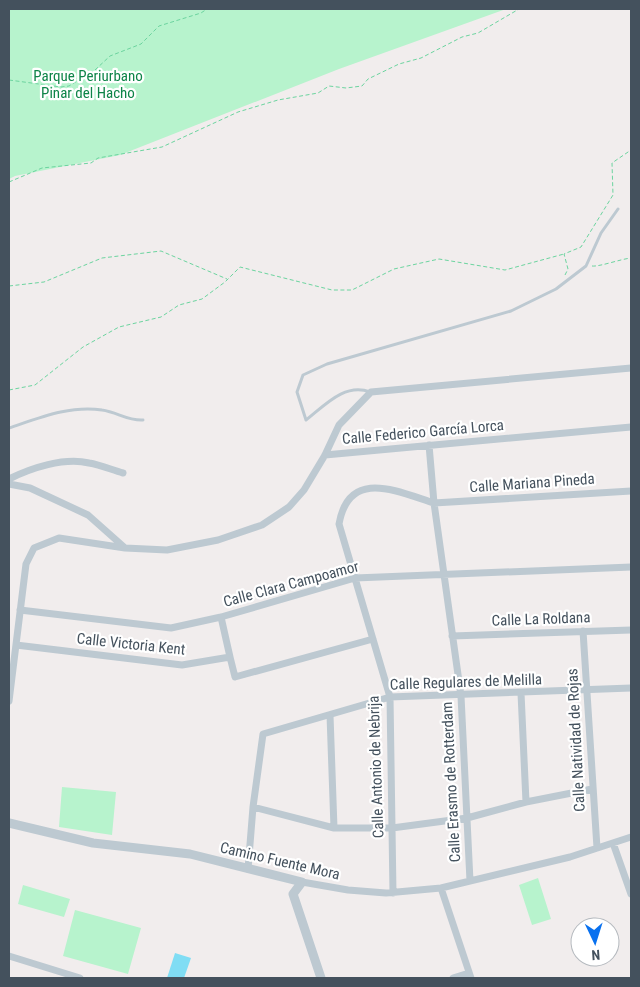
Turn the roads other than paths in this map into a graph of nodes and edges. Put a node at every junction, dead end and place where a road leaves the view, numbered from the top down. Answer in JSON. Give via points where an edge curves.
{"nodes":[{"id":1,"x":618,"y":209,"type":"dead end"},
{"id":2,"x":631,"y":368,"type":"edge"},
{"id":3,"x":371,"y":392,"type":"junction"},
{"id":4,"x":143,"y":420,"type":"dead end"},
{"id":5,"x":631,"y":427,"type":"edge"},
{"id":6,"x":9,"y":428,"type":"edge"},
{"id":7,"x":429,"y":446,"type":"junction"},
{"id":8,"x":325,"y":454,"type":"junction"},
{"id":9,"x":123,"y":473,"type":"dead end"},
{"id":10,"x":9,"y":479,"type":"edge"},
{"id":11,"x":9,"y":484,"type":"edge"},
{"id":12,"x":631,"y":491,"type":"edge"},
{"id":13,"x":434,"y":503,"type":"junction"},
{"id":14,"x":125,"y":548,"type":"junction"},
{"id":15,"x":631,"y":567,"type":"edge"},
{"id":16,"x":442,"y":574,"type":"junction"},
{"id":17,"x":355,"y":578,"type":"junction"},
{"id":18,"x":20,"y":610,"type":"junction"},
{"id":19,"x":221,"y":616,"type":"junction"},
{"id":20,"x":631,"y":630,"type":"edge"},
{"id":21,"x":583,"y":631,"type":"junction"},
{"id":22,"x":452,"y":636,"type":"junction"},
{"id":23,"x":373,"y":639,"type":"junction"},
{"id":24,"x":16,"y":645,"type":"junction"},
{"id":25,"x":230,"y":657,"type":"junction"},
{"id":26,"x":631,"y":688,"type":"edge"},
{"id":27,"x":588,"y":690,"type":"junction"},
{"id":28,"x":521,"y":693,"type":"junction"},
{"id":29,"x":461,"y":696,"type":"junction"},
{"id":30,"x":390,"y":697,"type":"junction"},
{"id":31,"x":9,"y":701,"type":"edge"},
{"id":32,"x":330,"y":715,"type":"junction"},
{"id":33,"x":592,"y":789,"type":"junction"},
{"id":34,"x":526,"y":802,"type":"junction"},
{"id":35,"x":253,"y":807,"type":"junction"},
{"id":36,"x":467,"y":818,"type":"junction"},
{"id":37,"x":9,"y":823,"type":"edge"},
{"id":38,"x":334,"y":828,"type":"junction"},
{"id":39,"x":392,"y":828,"type":"junction"},
{"id":40,"x":631,"y":837,"type":"edge"},
{"id":41,"x":612,"y":843,"type":"junction"},
{"id":42,"x":597,"y":848,"type":"junction"},
{"id":43,"x":248,"y":869,"type":"junction"},
{"id":44,"x":302,"y":882,"type":"junction"},
{"id":45,"x":470,"y":882,"type":"junction"},
{"id":46,"x":441,"y":888,"type":"junction"},
{"id":47,"x":394,"y":893,"type":"junction"},
{"id":48,"x":631,"y":894,"type":"edge"},
{"id":49,"x":9,"y":956,"type":"edge"},
{"id":50,"x":470,"y":975,"type":"edge"},
{"id":51,"x":80,"y":978,"type":"edge"},
{"id":52,"x":321,"y":978,"type":"edge"},
{"id":53,"x":452,"y":978,"type":"edge"}],
"edges":[{"from":1,"to":3,"type":"lane","via":[[601,233],[586,266],[556,289],[511,311],[327,364],[302,374],[297,392],[306,420],[342,392]]},
{"from":2,"to":3,"type":"street"},
{"from":3,"to":8,"type":"street","via":[[339,425]]},
{"from":4,"to":6,"type":"lane","via":[[132,421],[103,410],[65,410]]},
{"from":5,"to":7,"type":"street","name":"Calle Federico García Lorca"},
{"from":7,"to":8,"type":"street","name":"Calle Federico García Lorca"},
{"from":7,"to":13,"type":"street"},
{"from":8,"to":14,"type":"street","name":"Calle Federico García Lorca","via":[[304,490],[289,507],[262,525],[218,540],[167,550]]},
{"from":9,"to":10,"type":"street","via":[[88,462],[69,461],[23,472]]},
{"from":11,"to":14,"type":"street","via":[[30,488],[88,514]]},
{"from":12,"to":13,"type":"street","name":"Calle Mariana Pineda"},
{"from":13,"to":16,"type":"street","name":"Calle Erasmo de Rotterdam"},
{"from":13,"to":17,"type":"street","name":"Calle Antonio de Nebrija","via":[[370,487],[354,494],[342,507],[339,524]]},
{"from":14,"to":18,"type":"street","name":"Calle Federico García Lorca","via":[[59,538],[34,548],[26,564]]},
{"from":15,"to":16,"type":"street","name":"Calle Clara Campoamor"},
{"from":16,"to":17,"type":"street","name":"Calle Clara Campoamor"},
{"from":16,"to":22,"type":"street","name":"Calle Erasmo de Rotterdam"},
{"from":17,"to":19,"type":"street","name":"Calle Clara Campoamor"},
{"from":17,"to":23,"type":"street","name":"Calle Antonio de Nebrija"},
{"from":18,"to":19,"type":"street","name":"Calle Clara Campoamor","via":[[170,628]]},
{"from":18,"to":24,"type":"street"},
{"from":19,"to":25,"type":"street"},
{"from":20,"to":21,"type":"street","name":"Calle La Roldana"},
{"from":21,"to":22,"type":"street","name":"Calle La Roldana"},
{"from":21,"to":27,"type":"street","name":"Calle Natividad de Rojas"},
{"from":22,"to":29,"type":"street","name":"Calle Erasmo de Rotterdam"},
{"from":23,"to":25,"type":"street","via":[[235,677]]},
{"from":23,"to":30,"type":"street","name":"Calle Antonio de Nebrija"},
{"from":24,"to":25,"type":"street","name":"Calle Victoria Kent","via":[[182,666]]},
{"from":24,"to":31,"type":"street"},
{"from":26,"to":27,"type":"street","name":"Calle Regulares de Melilla"},
{"from":27,"to":28,"type":"street","name":"Calle Regulares de Melilla"},
{"from":27,"to":33,"type":"street","name":"Calle Natividad de Rojas"},
{"from":28,"to":29,"type":"street","name":"Calle Regulares de Melilla"},
{"from":28,"to":34,"type":"street"},
{"from":29,"to":30,"type":"street","name":"Calle Regulares de Melilla"},
{"from":29,"to":36,"type":"street","name":"Calle Erasmo de Rotterdam"},
{"from":30,"to":32,"type":"street","name":"Calle Regulares de Melilla"},
{"from":30,"to":39,"type":"street","name":"Calle Antonio de Nebrija"},
{"from":32,"to":35,"type":"street","name":"Calle Regulares de Melilla","via":[[263,734]]},
{"from":32,"to":38,"type":"street"},
{"from":33,"to":34,"type":"street"},
{"from":33,"to":42,"type":"street","name":"Calle Natividad de Rojas"},
{"from":34,"to":36,"type":"street"},
{"from":35,"to":38,"type":"street"},
{"from":35,"to":43,"type":"street","name":"Calle Regulares de Melilla"},
{"from":36,"to":39,"type":"street"},
{"from":36,"to":45,"type":"street","name":"Calle Erasmo de Rotterdam"},
{"from":37,"to":43,"type":"street","name":"Camino Fuente Mora","via":[[93,843],[190,854]]},
{"from":38,"to":39,"type":"street"},
{"from":39,"to":47,"type":"street","name":"Calle Antonio de Nebrija"},
{"from":40,"to":41,"type":"street","name":"Camino Fuente Mora"},
{"from":41,"to":42,"type":"street","name":"Camino Fuente Mora"},
{"from":41,"to":48,"type":"street"},
{"from":42,"to":45,"type":"street","name":"Camino Fuente Mora"},
{"from":43,"to":44,"type":"street","name":"Camino Fuente Mora"},
{"from":44,"to":47,"type":"street","name":"Camino Fuente Mora"},
{"from":44,"to":52,"type":"street","via":[[293,894]]},
{"from":45,"to":46,"type":"street","name":"Camino Fuente Mora"},
{"from":46,"to":47,"type":"street","name":"Camino Fuente Mora"},
{"from":46,"to":50,"type":"street"},
{"from":49,"to":51,"type":"street"},
{"from":50,"to":53,"type":"street"}]}
